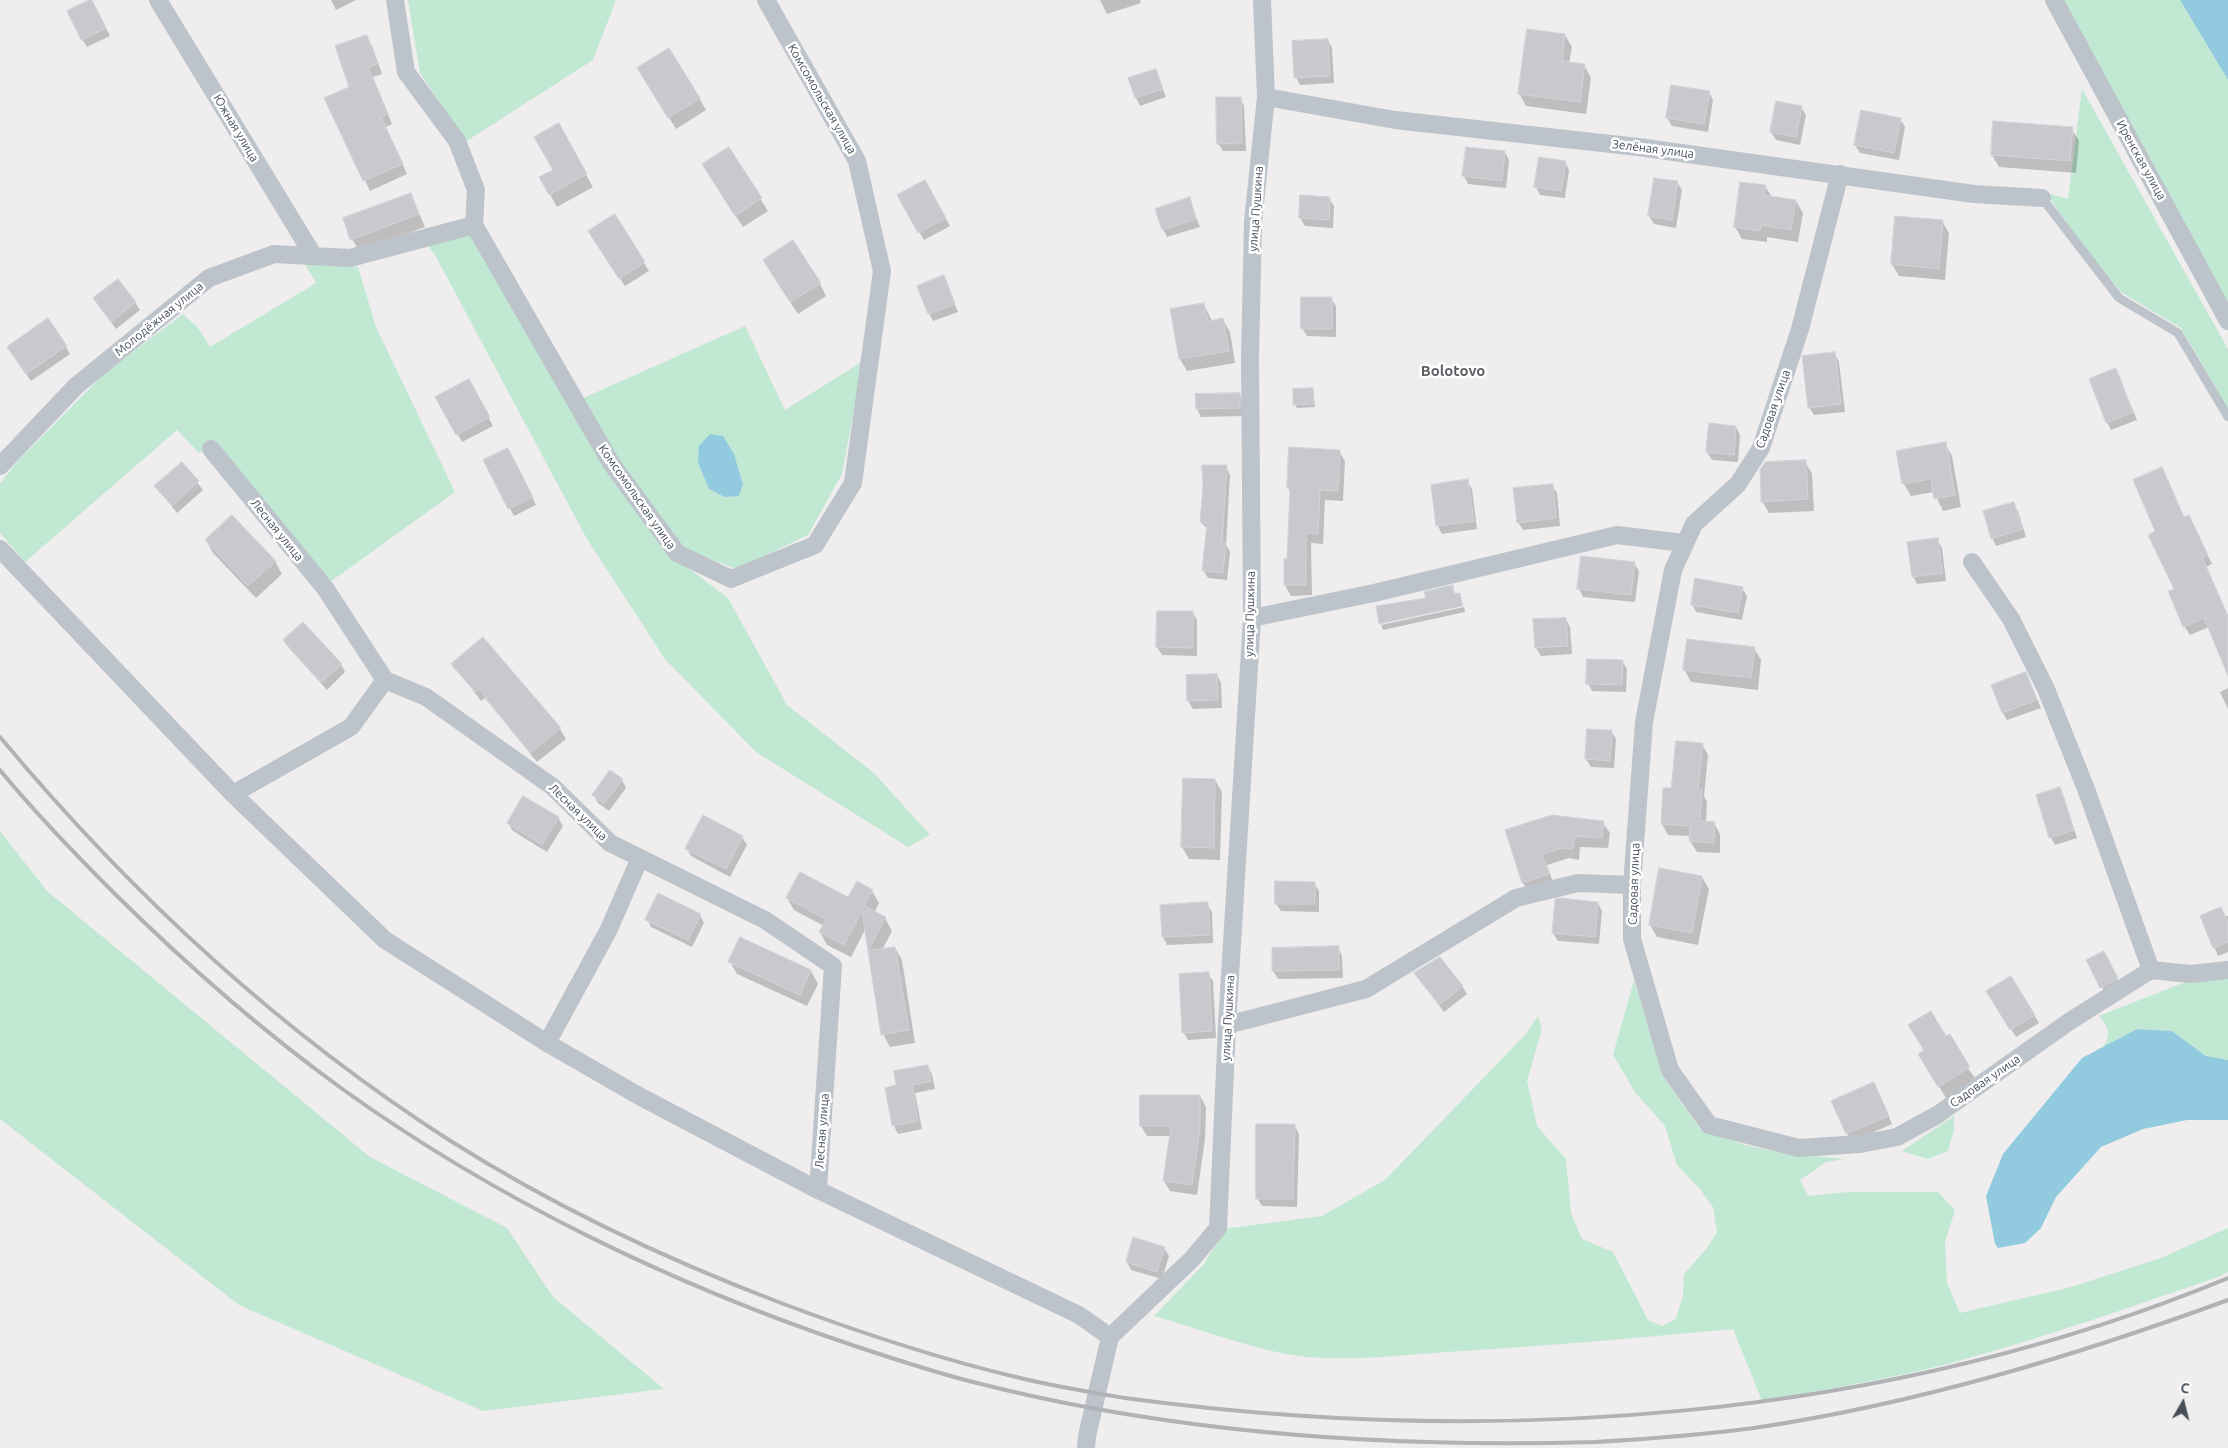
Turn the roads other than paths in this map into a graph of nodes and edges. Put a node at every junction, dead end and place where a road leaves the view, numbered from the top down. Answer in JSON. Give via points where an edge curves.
{"nodes":[{"id":1,"x":158,"y":0,"type":"edge"},
{"id":2,"x":395,"y":0,"type":"edge"},
{"id":3,"x":766,"y":0,"type":"edge"},
{"id":4,"x":1262,"y":0,"type":"edge"},
{"id":5,"x":2054,"y":0,"type":"edge"},
{"id":6,"x":1266,"y":97,"type":"junction"},
{"id":7,"x":1840,"y":174,"type":"junction"},
{"id":8,"x":2042,"y":198,"type":"joint"},
{"id":9,"x":474,"y":225,"type":"junction"},
{"id":10,"x":313,"y":255,"type":"junction"},
{"id":11,"x":2228,"y":321,"type":"edge"},
{"id":12,"x":2228,"y":417,"type":"edge"},
{"id":13,"x":211,"y":449,"type":"dead end"},
{"id":14,"x":0,"y":466,"type":"edge"},
{"id":15,"x":1684,"y":543,"type":"junction"},
{"id":16,"x":0,"y":549,"type":"edge"},
{"id":17,"x":1972,"y":562,"type":"dead end"},
{"id":18,"x":1252,"y":618,"type":"junction"},
{"id":19,"x":386,"y":680,"type":"junction"},
{"id":20,"x":233,"y":794,"type":"junction"},
{"id":21,"x":640,"y":858,"type":"junction"},
{"id":22,"x":1632,"y":885,"type":"junction"},
{"id":23,"x":2151,"y":970,"type":"junction"},
{"id":24,"x":2228,"y":970,"type":"edge"},
{"id":25,"x":1227,"y":1025,"type":"junction"},
{"id":26,"x":547,"y":1043,"type":"junction"},
{"id":27,"x":818,"y":1190,"type":"junction"},
{"id":28,"x":1110,"y":1336,"type":"junction"},
{"id":29,"x":1086,"y":1448,"type":"edge"}],
"edges":[{"from":1,"to":10,"type":"street","name":"Южная улица"},
{"from":2,"to":9,"type":"street","via":[[406,72],[457,141],[476,190]]},
{"from":3,"to":9,"type":"street","name":"Комсомольская улица","via":[[857,160],[882,271],[853,483],[815,545],[731,579],[677,553],[611,463]]},
{"from":4,"to":6,"type":"street","name":"улица Пушкина"},
{"from":5,"to":11,"type":"street","name":"Иренская улица"},
{"from":6,"to":7,"type":"street","name":"Зелёная улица","via":[[1395,120]]},
{"from":6,"to":18,"type":"street","name":"улица Пушкина","via":[[1253,222],[1250,357]]},
{"from":7,"to":8,"type":"street","name":"Зелёная улица","via":[[1974,194]]},
{"from":7,"to":15,"type":"street","name":"Садовая улица","via":[[1800,329],[1761,448],[1738,484],[1694,524]]},
{"from":8,"to":12,"type":"lane","via":[[2119,298],[2178,333]]},
{"from":9,"to":10,"type":"street","name":"Молодёжная улица","via":[[350,258]]},
{"from":10,"to":14,"type":"street","name":"Молодёжная улица","via":[[274,254],[210,278],[76,386]]},
{"from":13,"to":19,"type":"street","name":"Лесная улица","via":[[325,588]]},
{"from":15,"to":18,"type":"street","via":[[1617,535],[1374,593]]},
{"from":15,"to":22,"type":"street","name":"Садовая улица","via":[[1673,570],[1644,722]]},
{"from":16,"to":20,"type":"street"},
{"from":17,"to":23,"type":"street","via":[[2011,619],[2046,689]]},
{"from":18,"to":25,"type":"street","name":"улица Пушкина"},
{"from":19,"to":20,"type":"street","via":[[351,727]]},
{"from":19,"to":21,"type":"street","name":"Лесная улица","via":[[426,698],[554,787],[610,844]]},
{"from":20,"to":26,"type":"street","via":[[385,940]]},
{"from":21,"to":26,"type":"street","via":[[608,931]]},
{"from":21,"to":27,"type":"street","name":"Лесная улица","via":[[765,920],[833,966]]},
{"from":22,"to":23,"type":"street","name":"Садовая улица","via":[[1632,939],[1670,1070],[1709,1125],[1800,1148],[1860,1144],[1896,1137],[1937,1115]]},
{"from":22,"to":25,"type":"street","via":[[1578,883],[1516,898],[1366,989]]},
{"from":23,"to":24,"type":"street","via":[[2191,974]]},
{"from":25,"to":28,"type":"street","name":"улица Пушкина","via":[[1218,1228],[1192,1259]]},
{"from":26,"to":27,"type":"street","via":[[641,1097]]},
{"from":27,"to":28,"type":"street","via":[[1079,1315]]},
{"from":28,"to":29,"type":"street"}]}
